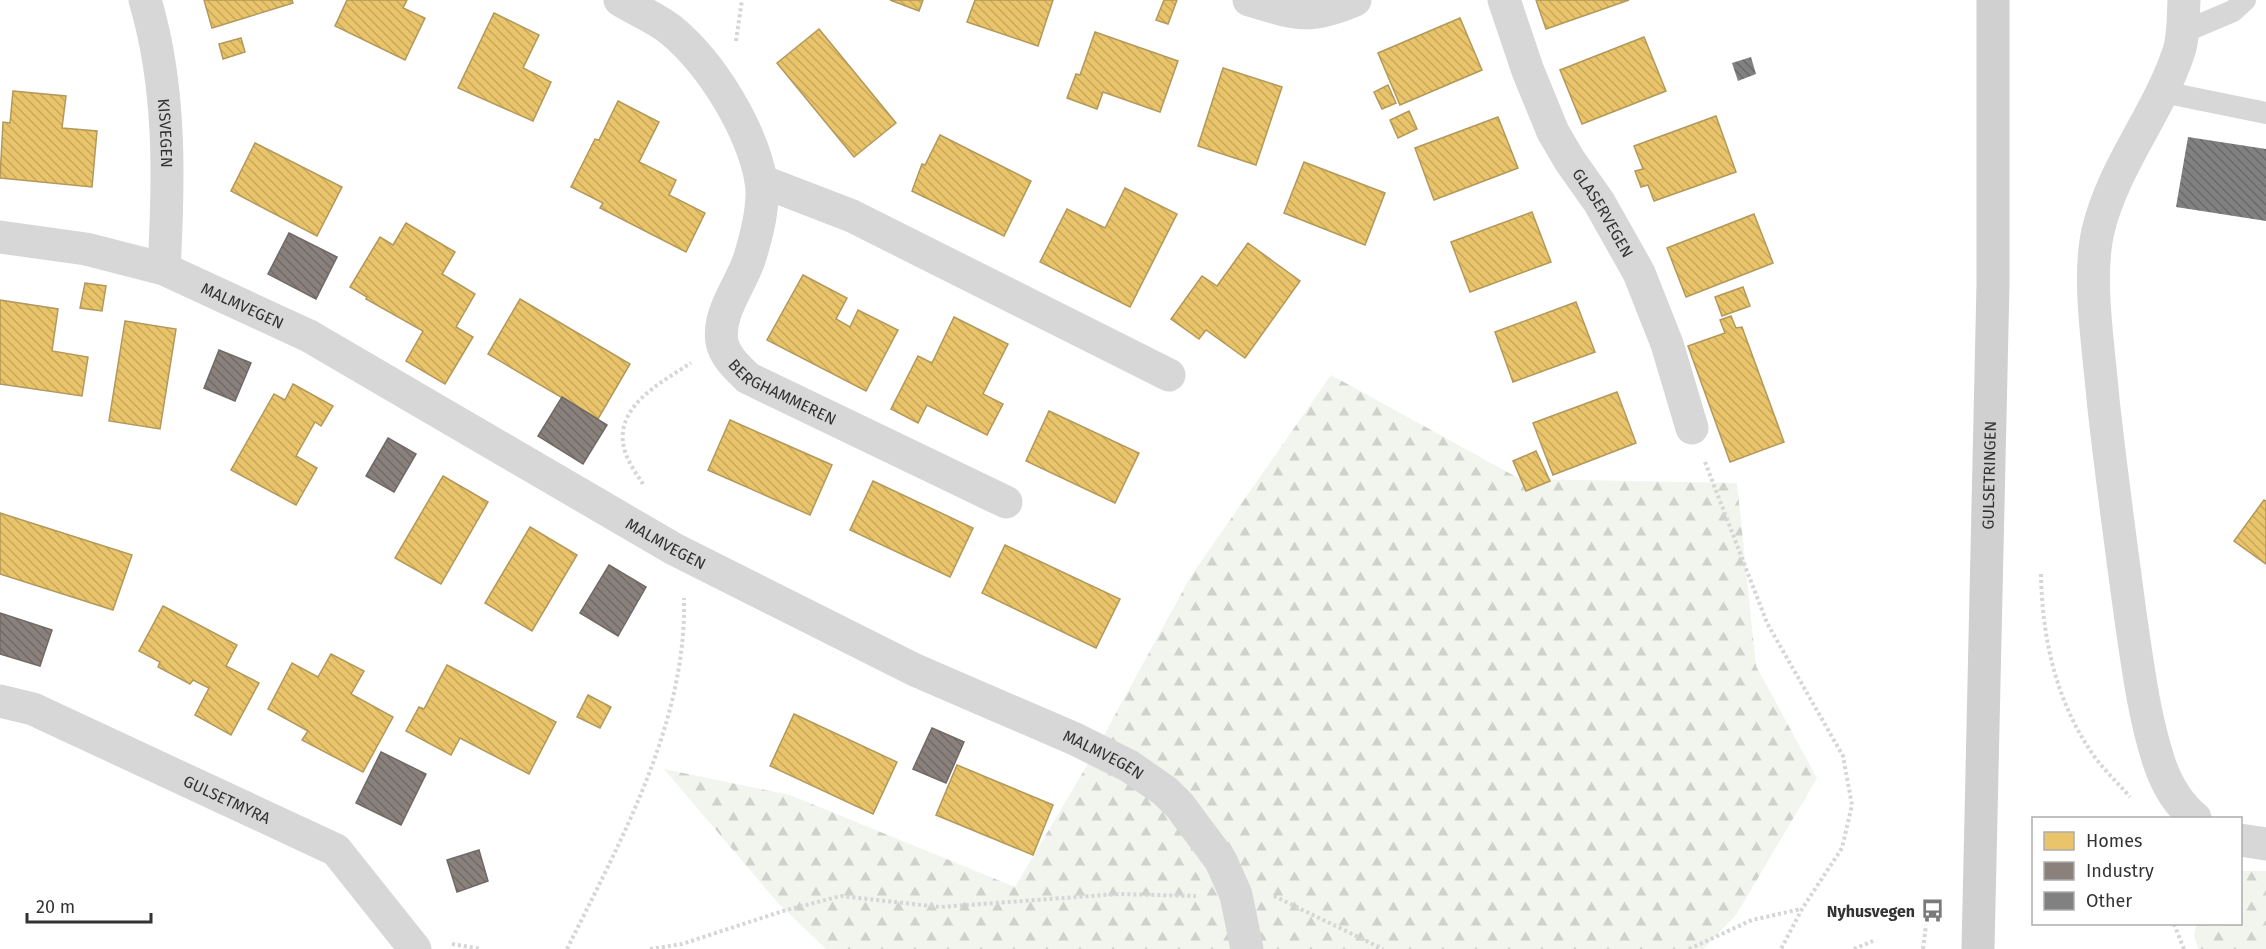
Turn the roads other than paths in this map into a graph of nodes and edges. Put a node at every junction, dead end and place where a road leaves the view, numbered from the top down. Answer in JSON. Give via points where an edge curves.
{"nodes":[{"id":1,"x":146,"y":0,"type":"edge"},
{"id":2,"x":620,"y":0,"type":"edge"},
{"id":3,"x":1250,"y":0,"type":"edge"},
{"id":4,"x":1355,"y":0,"type":"edge"},
{"id":5,"x":1504,"y":0,"type":"edge"},
{"id":6,"x":1993,"y":0,"type":"edge"},
{"id":7,"x":2184,"y":0,"type":"edge"},
{"id":8,"x":2245,"y":0,"type":"edge"},
{"id":9,"x":2181,"y":33,"type":"junction"},
{"id":10,"x":2163,"y":92,"type":"junction"},
{"id":11,"x":2266,"y":113,"type":"edge"},
{"id":12,"x":761,"y":181,"type":"junction"},
{"id":13,"x":0,"y":237,"type":"edge"},
{"id":14,"x":164,"y":268,"type":"junction"},
{"id":15,"x":1169,"y":375,"type":"dead end"},
{"id":16,"x":1692,"y":428,"type":"road end"},
{"id":17,"x":1006,"y":502,"type":"dead end"},
{"id":18,"x":0,"y":701,"type":"edge"},
{"id":19,"x":2190,"y":814,"type":"edge"},
{"id":20,"x":2242,"y":840,"type":"edge"},
{"id":21,"x":2266,"y":844,"type":"edge"},
{"id":22,"x":415,"y":949,"type":"edge"},
{"id":23,"x":1247,"y":949,"type":"edge"},
{"id":24,"x":1978,"y":949,"type":"edge"}],
"edges":[{"from":1,"to":14,"type":"street","name":"KISVEGEN","via":[[156,35],[166,118],[168,199]]},
{"from":2,"to":12,"type":"street","name":"BERGHAMMEREN","via":[[670,30],[711,75],[735,112]]},
{"from":3,"to":4,"type":"street","via":[[1311,15]]},
{"from":5,"to":16,"type":"street","name":"GLASERVEGEN","via":[[1553,132],[1639,273],[1667,344]]},
{"from":6,"to":24,"type":"street","name":"GULSETRINGEN","via":[[1993,284]]},
{"from":7,"to":9,"type":"street"},
{"from":8,"to":9,"type":"lane","via":[[2233,11]]},
{"from":9,"to":10,"type":"street","via":[[2179,52]]},
{"from":10,"to":11,"type":"lane"},
{"from":10,"to":19,"type":"street","via":[[2106,202],[2097,234],[2095,283],[2115,509],[2143,697],[2160,764],[2172,790]]},
{"from":12,"to":15,"type":"street","via":[[852,216]]},
{"from":12,"to":17,"type":"street","name":"BERGHAMMEREN","via":[[753,247],[723,320],[722,343],[732,363],[748,378]]},
{"from":13,"to":14,"type":"street","name":"MALMVEGEN","via":[[86,249]]},
{"from":14,"to":23,"type":"street","name":"MALMVEGEN","via":[[309,336],[674,549],[906,665],[1129,766],[1180,806],[1221,861],[1236,895]]},
{"from":18,"to":22,"type":"street","name":"GULSETMYRA","via":[[33,709],[336,850]]},
{"from":20,"to":21,"type":"street"}]}
